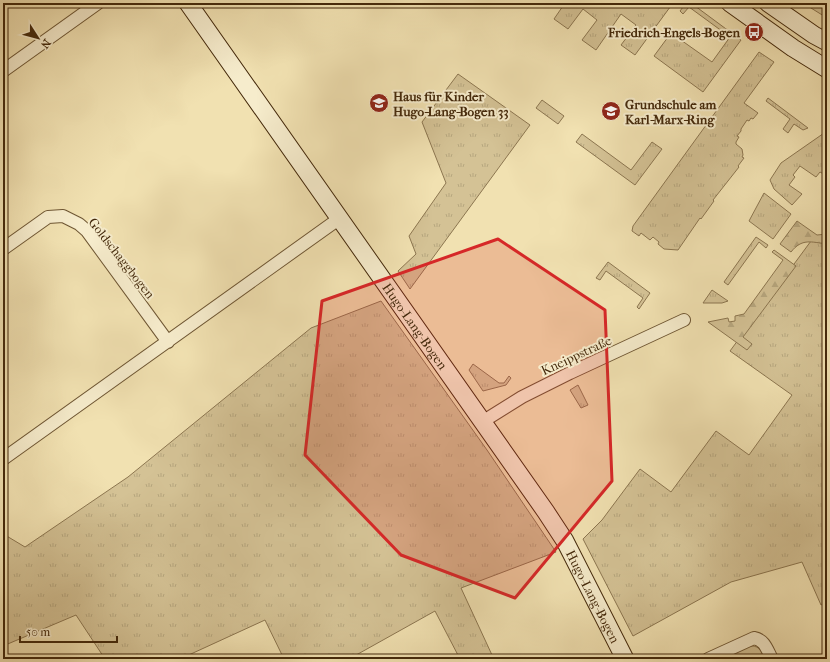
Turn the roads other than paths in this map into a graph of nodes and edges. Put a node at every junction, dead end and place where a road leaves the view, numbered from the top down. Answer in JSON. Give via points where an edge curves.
{"nodes":[{"id":1,"x":98,"y":3,"type":"edge"},
{"id":2,"x":188,"y":3,"type":"edge"},
{"id":3,"x":730,"y":3,"type":"edge"},
{"id":4,"x":768,"y":3,"type":"edge"},
{"id":5,"x":827,"y":42,"type":"edge"},
{"id":6,"x":827,"y":68,"type":"edge"},
{"id":7,"x":3,"y":71,"type":"edge"},
{"id":8,"x":340,"y":218,"type":"junction"},
{"id":9,"x":3,"y":248,"type":"edge"},
{"id":10,"x":684,"y":320,"type":"dead end"},
{"id":11,"x":168,"y":342,"type":"junction"},
{"id":12,"x":482,"y":422,"type":"junction"},
{"id":13,"x":3,"y":459,"type":"edge"},
{"id":14,"x":625,"y":659,"type":"edge"},
{"id":15,"x":708,"y":659,"type":"edge"},
{"id":16,"x":772,"y":659,"type":"edge"}],
"edges":[{"from":1,"to":7,"type":"street"},
{"from":2,"to":8,"type":"street","name":"Hugo-Lang-Bogen"},
{"from":3,"to":6,"type":"street","via":[[793,48]]},
{"from":4,"to":5,"type":"street"},
{"from":8,"to":11,"type":"street"},
{"from":8,"to":12,"type":"street","name":"Hugo-Lang-Bogen"},
{"from":9,"to":11,"type":"street","name":"Goldschaggbogen","via":[[48,217],[63,216],[79,224]]},
{"from":10,"to":12,"type":"street","name":"Kneippstraße","via":[[522,397]]},
{"from":11,"to":13,"type":"street"},
{"from":12,"to":14,"type":"street","name":"Hugo-Lang-Bogen","via":[[565,541]]},
{"from":15,"to":16,"type":"street","via":[[754,638],[760,639]]}]}
